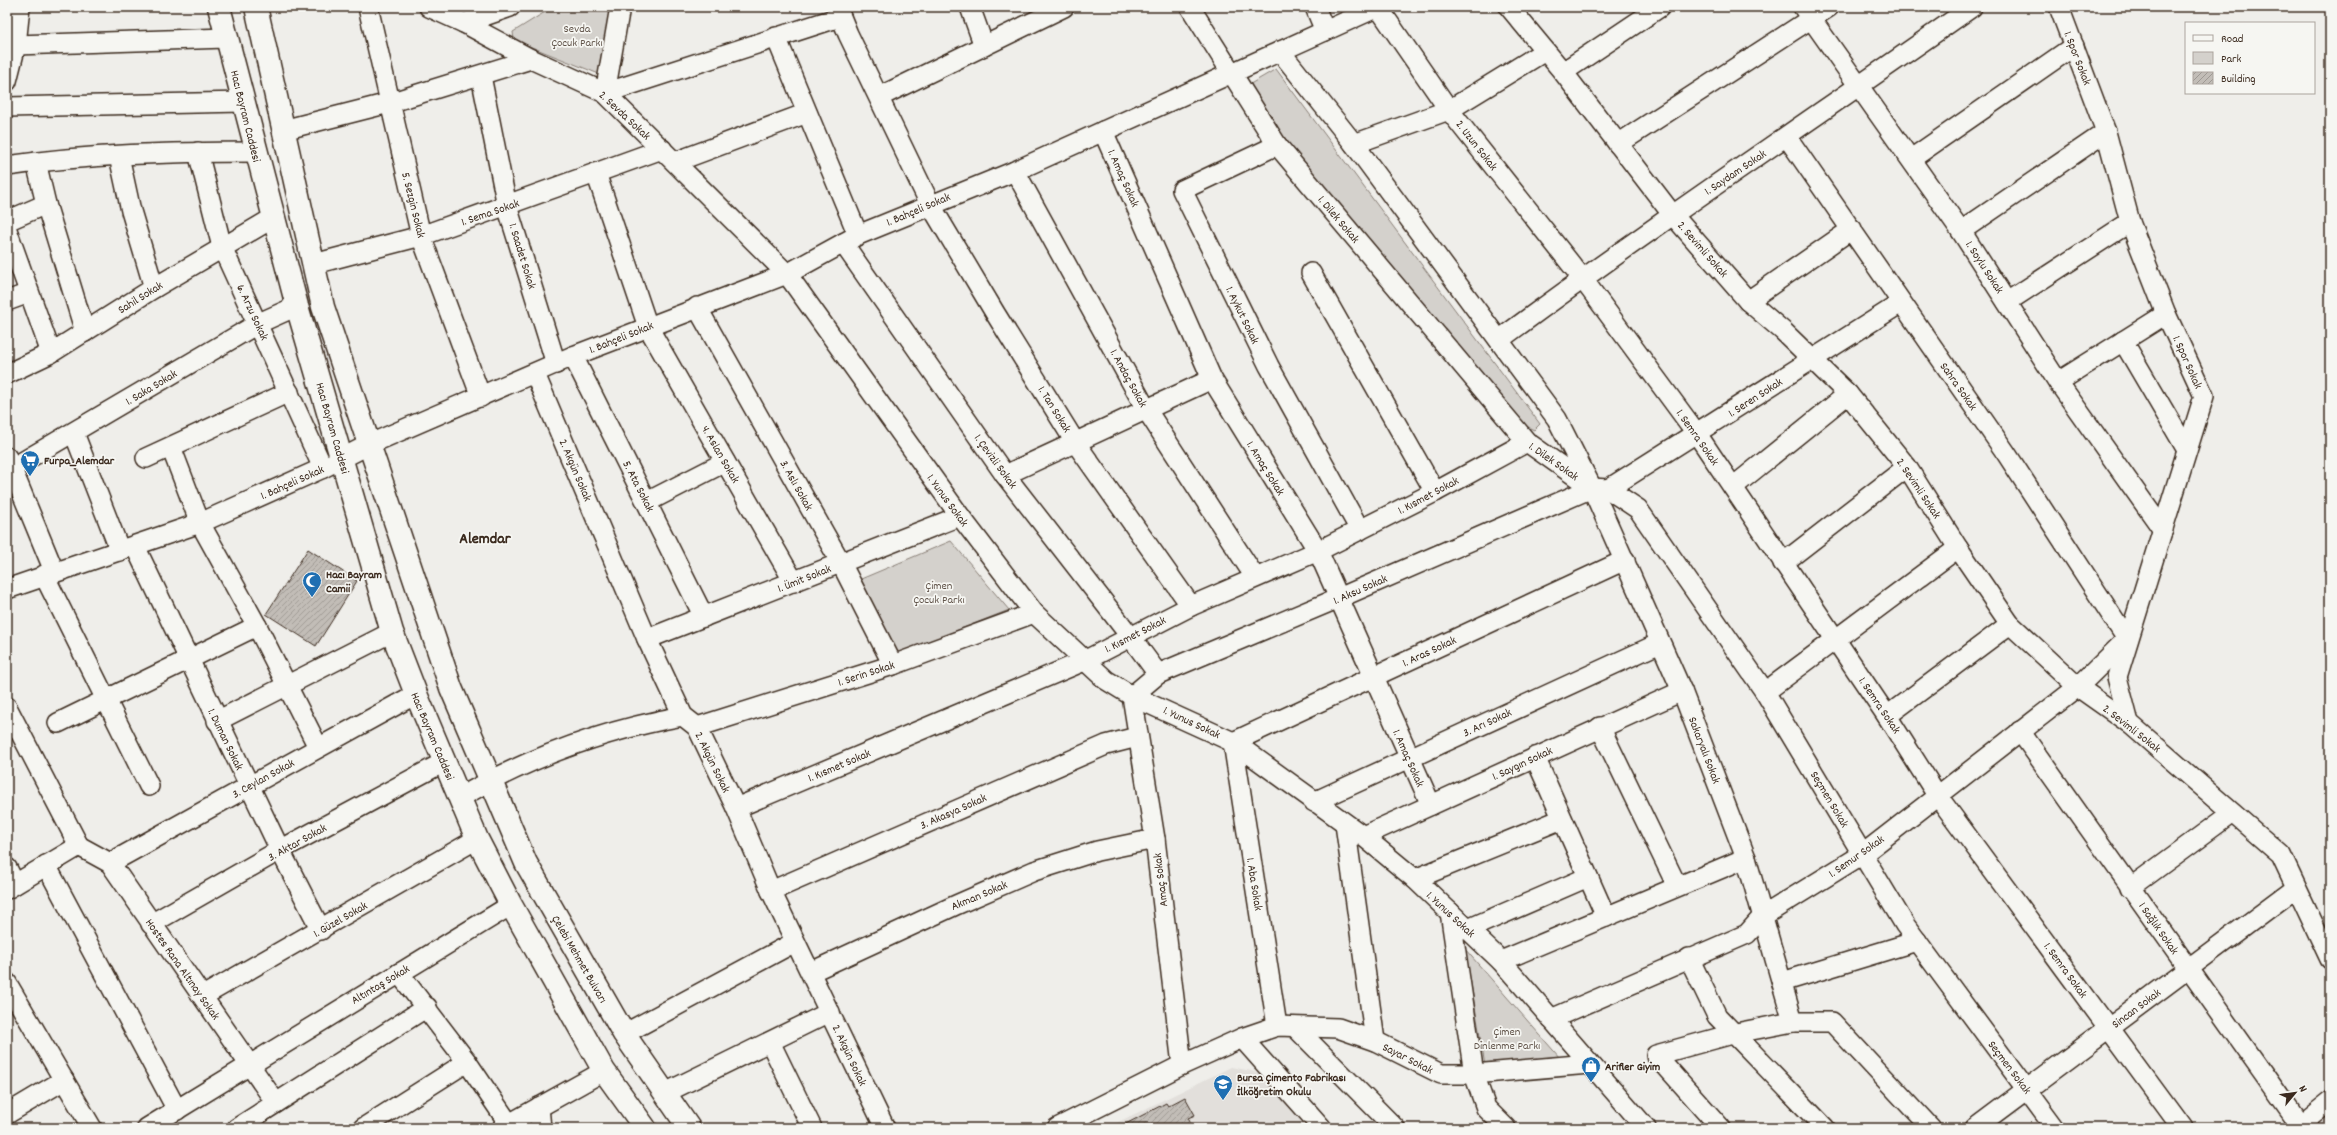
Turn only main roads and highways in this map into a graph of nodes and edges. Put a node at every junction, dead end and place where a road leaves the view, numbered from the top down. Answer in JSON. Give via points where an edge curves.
{"nodes":[{"id":1,"x":219,"y":7,"type":"edge"},
{"id":2,"x":256,"y":7,"type":"edge"},
{"id":3,"x":645,"y":1128,"type":"edge"},
{"id":4,"x":689,"y":1128,"type":"edge"}],
"edges":[{"from":1,"to":3,"type":"main road","name":"Hacı Bayram Caddesi","via":[[297,306],[332,463],[392,632],[477,839],[604,1071]]},
{"from":2,"to":4,"type":"main road","name":"Çelebi Mehmet Bulvarı","via":[[323,306],[451,688],[526,863],[624,1034]]}]}
